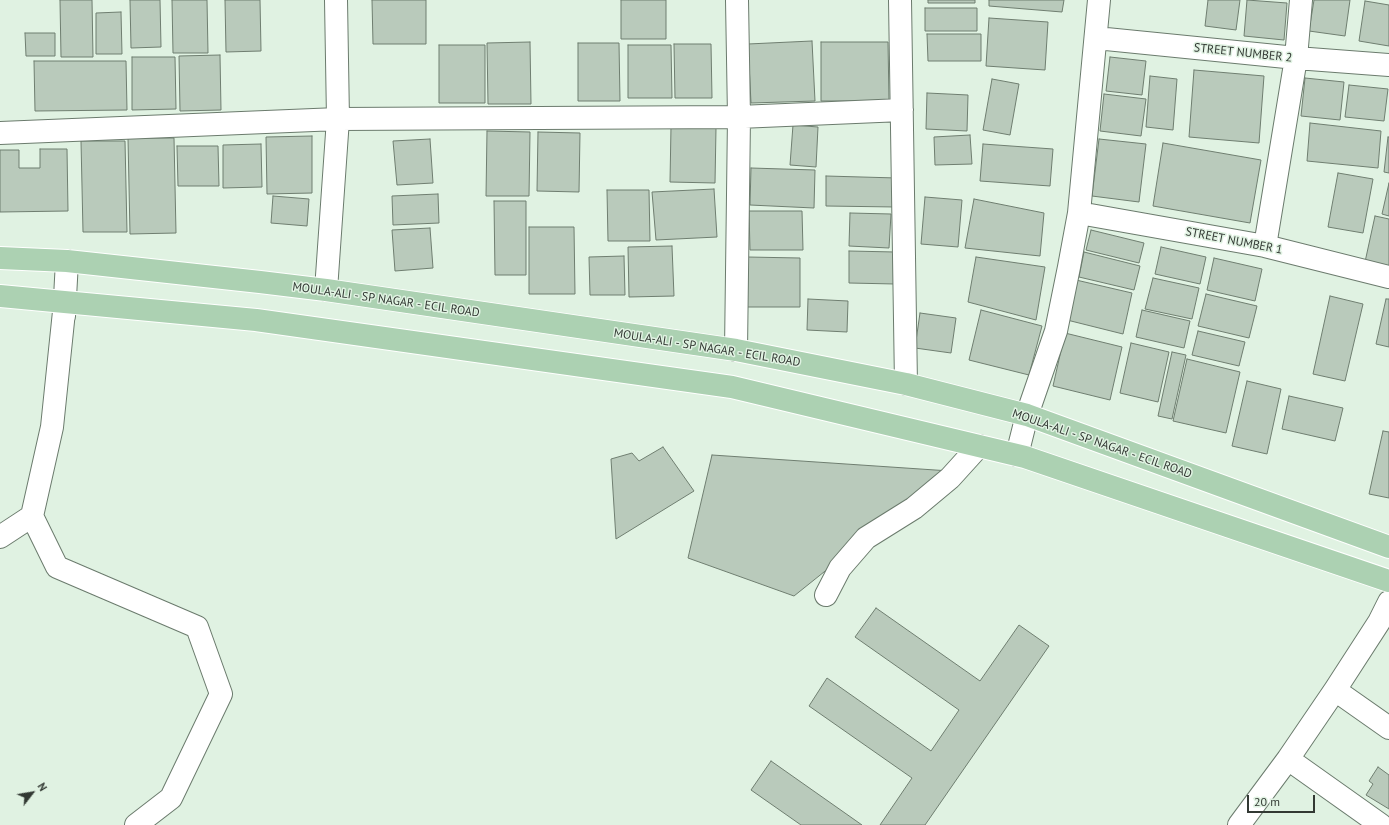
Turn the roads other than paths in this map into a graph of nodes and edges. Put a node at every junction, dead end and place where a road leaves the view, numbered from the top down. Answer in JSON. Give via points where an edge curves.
{"nodes":[{"id":1,"x":336,"y":0,"type":"edge"},
{"id":2,"x":737,"y":0,"type":"edge"},
{"id":3,"x":900,"y":0,"type":"edge"},
{"id":4,"x":1099,"y":0,"type":"edge"},
{"id":5,"x":1301,"y":0,"type":"edge"},
{"id":6,"x":1096,"y":38,"type":"junction"},
{"id":7,"x":1296,"y":58,"type":"junction"},
{"id":8,"x":1389,"y":65,"type":"edge"},
{"id":9,"x":902,"y":110,"type":"junction"},
{"id":10,"x":739,"y":117,"type":"junction"},
{"id":11,"x":338,"y":119,"type":"junction"},
{"id":12,"x":0,"y":133,"type":"edge"},
{"id":13,"x":1078,"y":212,"type":"junction"},
{"id":14,"x":1265,"y":246,"type":"junction"},
{"id":15,"x":0,"y":258,"type":"edge"},
{"id":16,"x":67,"y":261,"type":"junction"},
{"id":17,"x":1389,"y":276,"type":"edge"},
{"id":18,"x":326,"y":290,"type":"junction"},
{"id":19,"x":0,"y":296,"type":"edge"},
{"id":20,"x":64,"y":312,"type":"junction"},
{"id":21,"x":736,"y":350,"type":"junction"},
{"id":22,"x":906,"y":384,"type":"junction"},
{"id":23,"x":1026,"y":415,"type":"junction"},
{"id":24,"x":979,"y":446,"type":"junction"},
{"id":25,"x":1017,"y":455,"type":"junction"},
{"id":26,"x":32,"y":516,"type":"junction"},
{"id":27,"x":0,"y":537,"type":"edge"},
{"id":28,"x":1389,"y":547,"type":"edge"},
{"id":29,"x":1389,"y":581,"type":"edge"},
{"id":30,"x":826,"y":595,"type":"dead end"},
{"id":31,"x":1389,"y":602,"type":"edge"},
{"id":32,"x":1384,"y":626,"type":"edge"},
{"id":33,"x":1335,"y":690,"type":"junction"},
{"id":34,"x":1389,"y":728,"type":"edge"},
{"id":35,"x":1288,"y":759,"type":"junction"},
{"id":36,"x":136,"y":825,"type":"edge"},
{"id":37,"x":1238,"y":825,"type":"edge"},
{"id":38,"x":1381,"y":825,"type":"edge"}],
"edges":[{"from":1,"to":11,"type":"street"},
{"from":2,"to":10,"type":"street"},
{"from":3,"to":9,"type":"street"},
{"from":4,"to":6,"type":"street"},
{"from":5,"to":7,"type":"street"},
{"from":6,"to":7,"type":"street","name":"STREET NUMBER 2"},
{"from":6,"to":13,"type":"street"},
{"from":7,"to":8,"type":"street","name":"STREET NUMBER 2"},
{"from":7,"to":14,"type":"street"},
{"from":9,"to":10,"type":"street"},
{"from":9,"to":22,"type":"street"},
{"from":10,"to":11,"type":"street"},
{"from":10,"to":21,"type":"street"},
{"from":11,"to":12,"type":"street"},
{"from":11,"to":18,"type":"street"},
{"from":13,"to":14,"type":"street","name":"STREET NUMBER 1"},
{"from":13,"to":23,"type":"street","via":[[1056,331]]},
{"from":14,"to":17,"type":"street","name":"STREET NUMBER 1"},
{"from":15,"to":16,"type":"main road","name":"MOULA-ALI - SP NAGAR - ECIL ROAD"},
{"from":16,"to":18,"type":"main road","name":"MOULA-ALI - SP NAGAR - ECIL ROAD"},
{"from":16,"to":20,"type":"street"},
{"from":18,"to":21,"type":"main road","name":"MOULA-ALI - SP NAGAR - ECIL ROAD"},
{"from":19,"to":20,"type":"main road"},
{"from":20,"to":24,"type":"main road","via":[[256,320],[732,387]]},
{"from":20,"to":26,"type":"street","via":[[52,427]]},
{"from":21,"to":22,"type":"main road","name":"MOULA-ALI - SP NAGAR - ECIL ROAD"},
{"from":22,"to":23,"type":"main road","name":"MOULA-ALI - SP NAGAR - ECIL ROAD"},
{"from":23,"to":25,"type":"street"},
{"from":23,"to":28,"type":"main road","name":"MOULA-ALI - SP NAGAR - ECIL ROAD"},
{"from":24,"to":25,"type":"main road"},
{"from":24,"to":30,"type":"street","via":[[950,478],[914,508],[866,538],[840,568]]},
{"from":25,"to":29,"type":"main road"},
{"from":26,"to":27,"type":"street"},
{"from":26,"to":36,"type":"street","via":[[57,568],[197,627],[221,694],[171,798]]},
{"from":31,"to":32,"type":"street"},
{"from":32,"to":33,"type":"street"},
{"from":33,"to":34,"type":"street"},
{"from":33,"to":35,"type":"street"},
{"from":35,"to":37,"type":"street"},
{"from":35,"to":38,"type":"street"}]}
